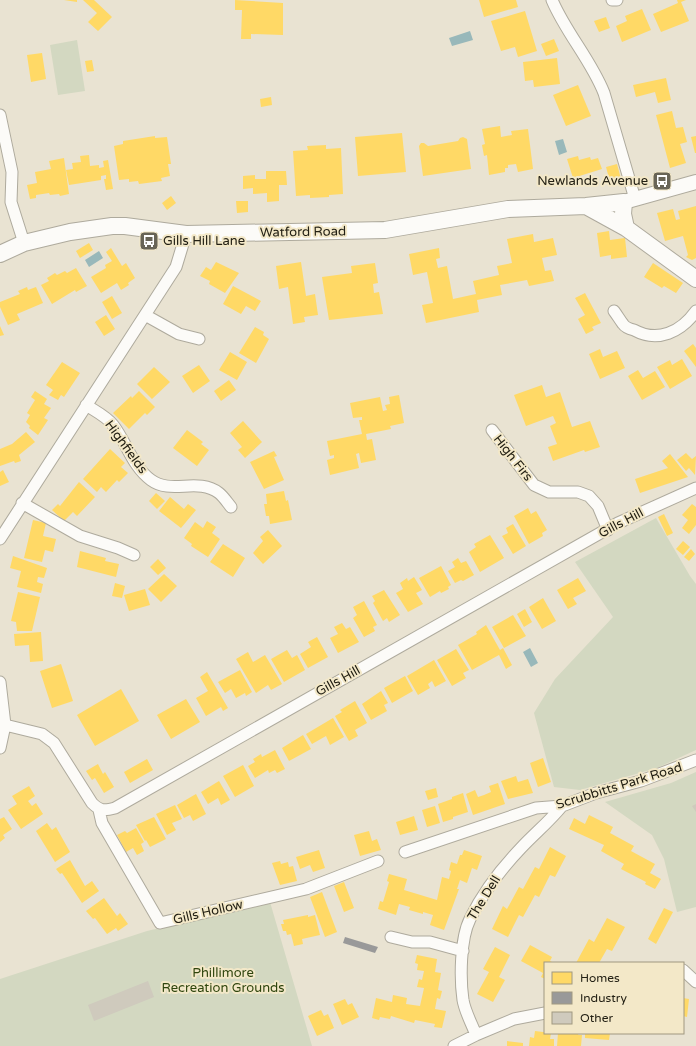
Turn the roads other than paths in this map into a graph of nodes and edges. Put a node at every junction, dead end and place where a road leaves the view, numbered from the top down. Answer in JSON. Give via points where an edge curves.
{"nodes":[{"id":1,"x":612,"y":0,"type":"edge"},
{"id":2,"x":617,"y":0,"type":"edge"},
{"id":3,"x":554,"y":1,"type":"edge"},
{"id":4,"x":0,"y":115,"type":"edge"},
{"id":5,"x":696,"y":182,"type":"edge"},
{"id":6,"x":630,"y":200,"type":"junction"},
{"id":7,"x":586,"y":206,"type":"junction"},
{"id":8,"x":626,"y":228,"type":"junction"},
{"id":9,"x":186,"y":234,"type":"junction"},
{"id":10,"x":24,"y":243,"type":"junction"},
{"id":11,"x":0,"y":254,"type":"edge"},
{"id":12,"x":696,"y":279,"type":"edge"},
{"id":13,"x":614,"y":311,"type":"dead end"},
{"id":14,"x":696,"y":311,"type":"edge"},
{"id":15,"x":145,"y":315,"type":"junction"},
{"id":16,"x":199,"y":339,"type":"dead end"},
{"id":17,"x":86,"y":405,"type":"junction"},
{"id":18,"x":492,"y":430,"type":"dead end"},
{"id":19,"x":696,"y":488,"type":"edge"},
{"id":20,"x":22,"y":503,"type":"junction"},
{"id":21,"x":231,"y":507,"type":"dead end"},
{"id":22,"x":608,"y":530,"type":"junction"},
{"id":23,"x":0,"y":539,"type":"edge"},
{"id":24,"x":134,"y":555,"type":"dead end"},
{"id":25,"x":0,"y":682,"type":"edge"},
{"id":26,"x":5,"y":725,"type":"junction"},
{"id":27,"x":0,"y":748,"type":"edge"},
{"id":28,"x":696,"y":760,"type":"edge"},
{"id":29,"x":562,"y":806,"type":"junction"},
{"id":30,"x":99,"y":810,"type":"junction"},
{"id":31,"x":405,"y":852,"type":"dead end"},
{"id":32,"x":378,"y":861,"type":"dead end"},
{"id":33,"x":391,"y":937,"type":"dead end"},
{"id":34,"x":463,"y":951,"type":"junction"},
{"id":35,"x":684,"y":971,"type":"edge"},
{"id":36,"x":696,"y":982,"type":"edge"},
{"id":37,"x":544,"y":1013,"type":"edge"},
{"id":38,"x":476,"y":1035,"type":"junction"},
{"id":39,"x":454,"y":1046,"type":"edge"}],
"edges":[{"from":1,"to":2,"type":"street"},
{"from":3,"to":6,"type":"street","via":[[563,23],[600,83]]},
{"from":4,"to":10,"type":"street","via":[[12,172],[11,202]]},
{"from":5,"to":6,"type":"street"},
{"from":6,"to":7,"type":"main road","name":"Watford Road"},
{"from":6,"to":8,"type":"main road","via":[[623,214]]},
{"from":7,"to":8,"type":"main road"},
{"from":7,"to":9,"type":"main road","name":"Watford Road","via":[[508,209],[385,230]]},
{"from":8,"to":12,"type":"main road"},
{"from":9,"to":10,"type":"main road","name":"Watford Road","via":[[112,226],[70,232]]},
{"from":9,"to":15,"type":"street","via":[[176,267]]},
{"from":10,"to":11,"type":"main road","name":"Watford Road"},
{"from":13,"to":14,"type":"street","via":[[624,325],[641,334],[656,336],[677,331],[688,323]]},
{"from":15,"to":16,"type":"street","via":[[179,334]]},
{"from":15,"to":17,"type":"street"},
{"from":17,"to":20,"type":"street"},
{"from":17,"to":21,"type":"street","name":"Highfields","via":[[113,425],[135,463],[152,481],[164,486],[199,485],[209,488],[219,493]]},
{"from":18,"to":22,"type":"street","name":"High Firs","via":[[534,485],[549,492],[578,492],[589,496],[598,506]]},
{"from":19,"to":22,"type":"street","name":"Gills Hill","via":[[618,523]]},
{"from":20,"to":23,"type":"street"},
{"from":20,"to":24,"type":"street","via":[[80,536]]},
{"from":22,"to":30,"type":"street","name":"Gills Hill","via":[[115,808]]},
{"from":25,"to":26,"type":"street"},
{"from":26,"to":27,"type":"street"},
{"from":26,"to":30,"type":"street","via":[[42,734],[54,743]]},
{"from":28,"to":29,"type":"street","name":"Scrubbitts Park Road","via":[[641,781],[596,793]]},
{"from":29,"to":31,"type":"street","name":"Scrubbitts Park Road","via":[[536,808]]},
{"from":29,"to":34,"type":"street","name":"The Dell","via":[[493,880],[470,919]]},
{"from":30,"to":32,"type":"street","name":"Gills Hollow","via":[[102,823],[160,923],[306,889]]},
{"from":33,"to":34,"type":"street","via":[[412,942],[430,942]]},
{"from":34,"to":38,"type":"street","name":"The Dell","via":[[463,1002]]},
{"from":35,"to":36,"type":"street"},
{"from":37,"to":38,"type":"street","via":[[514,1019]]},
{"from":38,"to":39,"type":"street"}]}
